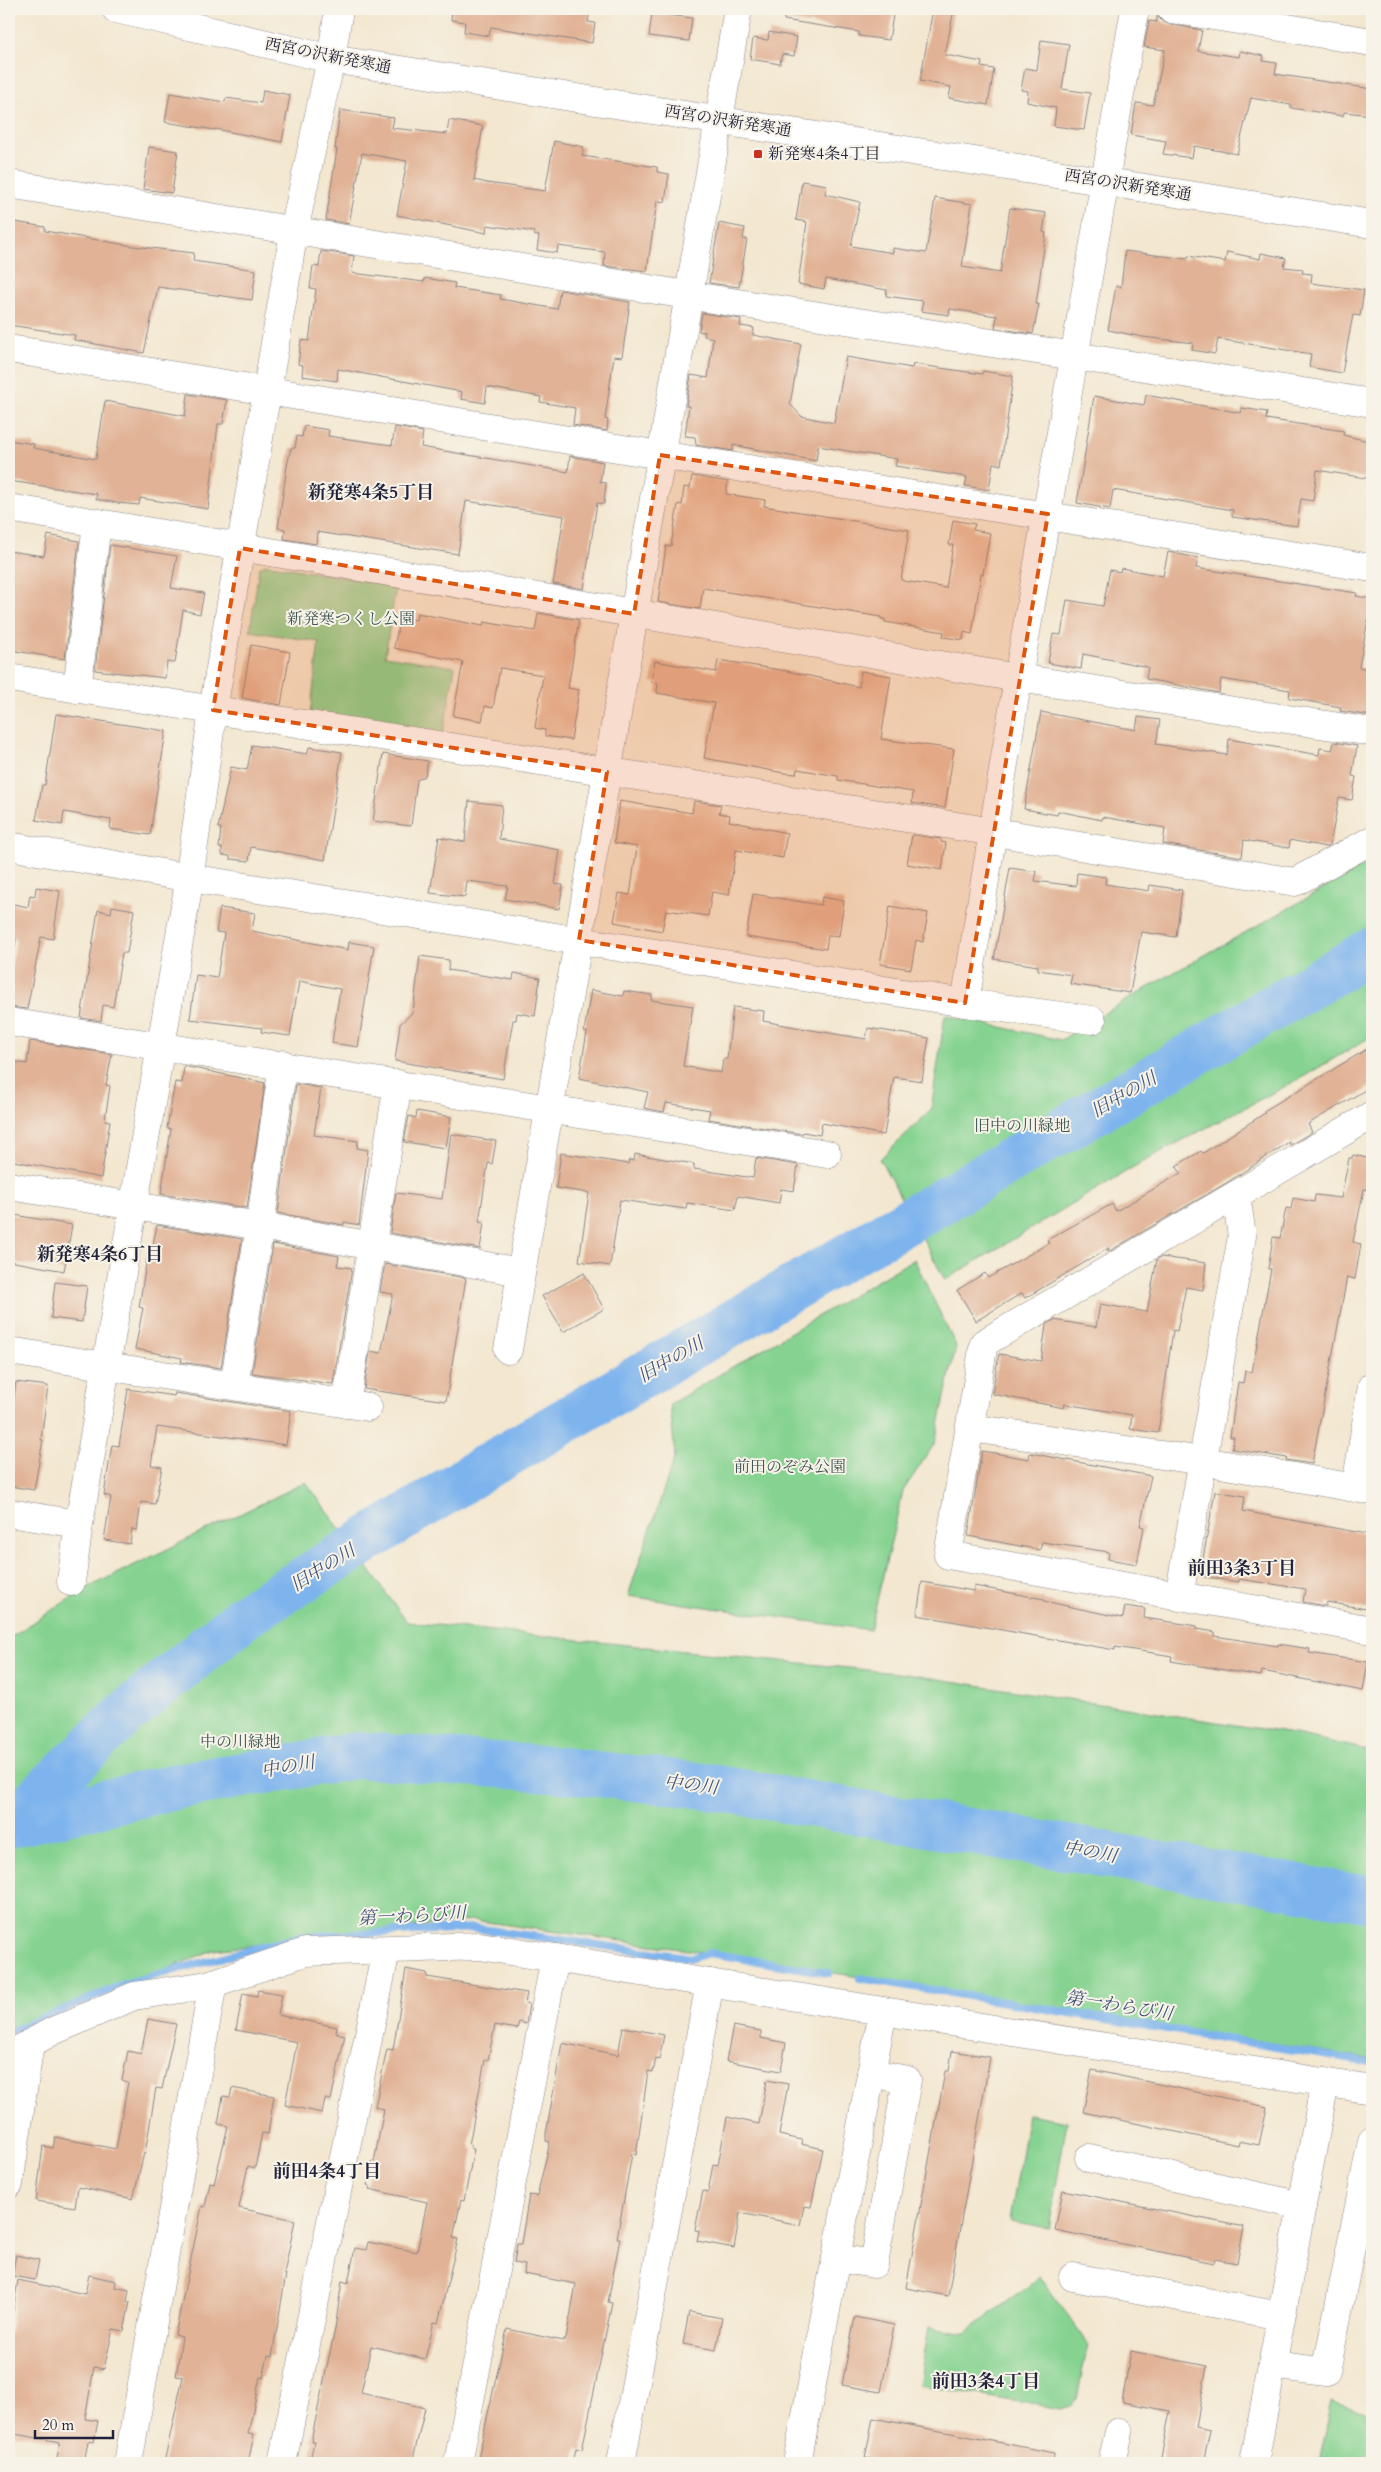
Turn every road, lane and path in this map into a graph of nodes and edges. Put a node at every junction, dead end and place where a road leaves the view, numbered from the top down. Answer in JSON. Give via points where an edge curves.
{"nodes":[{"id":1,"x":116,"y":9,"type":"edge"},
{"id":2,"x":339,"y":9,"type":"edge"},
{"id":3,"x":738,"y":9,"type":"edge"},
{"id":4,"x":1135,"y":9,"type":"edge"},
{"id":5,"x":1171,"y":9,"type":"edge"},
{"id":6,"x":1372,"y":42,"type":"edge"},
{"id":7,"x":331,"y":59,"type":"junction"},
{"id":8,"x":720,"y":120,"type":"junction"},
{"id":9,"x":1105,"y":181,"type":"junction"},
{"id":10,"x":9,"y":184,"type":"edge"},
{"id":11,"x":1372,"y":224,"type":"edge"},
{"id":12,"x":294,"y":231,"type":"junction"},
{"id":13,"x":687,"y":295,"type":"junction"},
{"id":14,"x":9,"y":349,"type":"edge"},
{"id":15,"x":1075,"y":356,"type":"junction"},
{"id":16,"x":267,"y":389,"type":"junction"},
{"id":17,"x":1372,"y":403,"type":"edge"},
{"id":18,"x":660,"y":454,"type":"junction"},
{"id":19,"x":9,"y":508,"type":"edge"},
{"id":20,"x":1048,"y":514,"type":"junction"},
{"id":21,"x":97,"y":523,"type":"junction"},
{"id":22,"x":240,"y":548,"type":"junction"},
{"id":23,"x":1372,"y":568,"type":"edge"},
{"id":24,"x":634,"y":614,"type":"junction"},
{"id":25,"x":9,"y":678,"type":"edge"},
{"id":26,"x":1018,"y":678,"type":"junction"},
{"id":27,"x":77,"y":689,"type":"junction"},
{"id":28,"x":213,"y":710,"type":"junction"},
{"id":29,"x":1372,"y":732,"type":"edge"},
{"id":30,"x":607,"y":772,"type":"junction"},
{"id":31,"x":995,"y":832,"type":"junction"},
{"id":32,"x":1372,"y":840,"type":"edge"},
{"id":33,"x":9,"y":846,"type":"edge"},
{"id":34,"x":190,"y":878,"type":"junction"},
{"id":35,"x":578,"y":940,"type":"junction"},
{"id":36,"x":965,"y":1003,"type":"junction"},
{"id":37,"x":1092,"y":1020,"type":"dead end"},
{"id":38,"x":9,"y":1022,"type":"edge"},
{"id":39,"x":162,"y":1047,"type":"junction"},
{"id":40,"x":283,"y":1064,"type":"junction"},
{"id":41,"x":398,"y":1084,"type":"junction"},
{"id":42,"x":549,"y":1110,"type":"junction"},
{"id":43,"x":1372,"y":1115,"type":"edge"},
{"id":44,"x":827,"y":1154,"type":"dead end"},
{"id":45,"x":9,"y":1186,"type":"edge"},
{"id":46,"x":1236,"y":1195,"type":"junction"},
{"id":47,"x":134,"y":1208,"type":"junction"},
{"id":48,"x":260,"y":1226,"type":"junction"},
{"id":49,"x":372,"y":1246,"type":"junction"},
{"id":50,"x":521,"y":1272,"type":"junction"},
{"id":51,"x":9,"y":1350,"type":"edge"},
{"id":52,"x":508,"y":1350,"type":"dead end"},
{"id":53,"x":107,"y":1365,"type":"junction"},
{"id":54,"x":234,"y":1385,"type":"junction"},
{"id":55,"x":1372,"y":1386,"type":"edge"},
{"id":56,"x":970,"y":1428,"type":"junction"},
{"id":57,"x":1204,"y":1461,"type":"junction"},
{"id":58,"x":1364,"y":1489,"type":"edge"},
{"id":59,"x":9,"y":1513,"type":"edge"},
{"id":60,"x":79,"y":1524,"type":"junction"},
{"id":61,"x":71,"y":1582,"type":"dead end"},
{"id":62,"x":1179,"y":1597,"type":"junction"},
{"id":63,"x":1372,"y":1630,"type":"edge"},
{"id":64,"x":386,"y":1950,"type":"junction"},
{"id":65,"x":555,"y":1958,"type":"junction"},
{"id":66,"x":213,"y":1983,"type":"junction"},
{"id":67,"x":710,"y":1983,"type":"junction"},
{"id":68,"x":883,"y":2011,"type":"junction"},
{"id":69,"x":20,"y":2049,"type":"edge"},
{"id":70,"x":871,"y":2073,"type":"junction"},
{"id":71,"x":1325,"y":2082,"type":"junction"},
{"id":72,"x":1372,"y":2090,"type":"edge"},
{"id":73,"x":1372,"y":2141,"type":"edge"},
{"id":74,"x":1089,"y":2158,"type":"dead end"},
{"id":75,"x":9,"y":2184,"type":"edge"},
{"id":76,"x":1302,"y":2206,"type":"junction"},
{"id":77,"x":836,"y":2258,"type":"junction"},
{"id":78,"x":1073,"y":2277,"type":"dead end"},
{"id":79,"x":1281,"y":2316,"type":"junction"},
{"id":80,"x":1272,"y":2364,"type":"junction"},
{"id":81,"x":1119,"y":2432,"type":"dead end"},
{"id":82,"x":128,"y":2463,"type":"edge"},
{"id":83,"x":282,"y":2463,"type":"edge"},
{"id":84,"x":458,"y":2463,"type":"edge"},
{"id":85,"x":621,"y":2463,"type":"edge"},
{"id":86,"x":797,"y":2463,"type":"edge"},
{"id":87,"x":1112,"y":2463,"type":"edge"},
{"id":88,"x":1254,"y":2463,"type":"edge"}],
"edges":[{"from":1,"to":7,"type":"street","name":"西宮の沢新発寒通"},
{"from":2,"to":7,"type":"street"},
{"from":3,"to":8,"type":"street"},
{"from":4,"to":9,"type":"street"},
{"from":5,"to":6,"type":"street"},
{"from":7,"to":8,"type":"street","name":"西宮の沢新発寒通"},
{"from":7,"to":12,"type":"street"},
{"from":8,"to":9,"type":"street","name":"西宮の沢新発寒通"},
{"from":8,"to":13,"type":"street"},
{"from":9,"to":11,"type":"street","name":"西宮の沢新発寒通"},
{"from":9,"to":15,"type":"street"},
{"from":10,"to":12,"type":"street"},
{"from":12,"to":13,"type":"street"},
{"from":12,"to":16,"type":"street"},
{"from":13,"to":15,"type":"street"},
{"from":13,"to":18,"type":"street"},
{"from":14,"to":16,"type":"street"},
{"from":15,"to":17,"type":"street"},
{"from":15,"to":20,"type":"street"},
{"from":16,"to":18,"type":"street"},
{"from":16,"to":22,"type":"street"},
{"from":18,"to":20,"type":"street"},
{"from":18,"to":24,"type":"street"},
{"from":19,"to":21,"type":"street"},
{"from":20,"to":23,"type":"street"},
{"from":20,"to":26,"type":"street"},
{"from":21,"to":22,"type":"street"},
{"from":21,"to":27,"type":"street"},
{"from":22,"to":24,"type":"street"},
{"from":22,"to":28,"type":"street"},
{"from":24,"to":26,"type":"street"},
{"from":24,"to":30,"type":"street"},
{"from":25,"to":27,"type":"street"},
{"from":26,"to":29,"type":"street"},
{"from":26,"to":31,"type":"street"},
{"from":27,"to":28,"type":"street"},
{"from":28,"to":30,"type":"street"},
{"from":28,"to":34,"type":"street"},
{"from":30,"to":31,"type":"street"},
{"from":30,"to":35,"type":"street"},
{"from":31,"to":32,"type":"street","via":[[1295,882]]},
{"from":31,"to":36,"type":"street"},
{"from":33,"to":34,"type":"street"},
{"from":34,"to":35,"type":"street"},
{"from":34,"to":39,"type":"street"},
{"from":35,"to":36,"type":"street"},
{"from":35,"to":42,"type":"street"},
{"from":36,"to":37,"type":"street"},
{"from":38,"to":39,"type":"street"},
{"from":39,"to":40,"type":"street"},
{"from":39,"to":47,"type":"street"},
{"from":40,"to":41,"type":"street"},
{"from":40,"to":48,"type":"street"},
{"from":41,"to":42,"type":"street"},
{"from":41,"to":49,"type":"street"},
{"from":42,"to":44,"type":"street"},
{"from":42,"to":50,"type":"street"},
{"from":43,"to":46,"type":"street"},
{"from":45,"to":47,"type":"street"},
{"from":46,"to":56,"type":"street","via":[[984,1344]]},
{"from":46,"to":57,"type":"street","via":[[1242,1236]]},
{"from":47,"to":48,"type":"street"},
{"from":47,"to":53,"type":"street"},
{"from":48,"to":49,"type":"street"},
{"from":48,"to":54,"type":"street"},
{"from":49,"to":50,"type":"street"},
{"from":49,"to":54,"type":"street","via":[[357,1405]]},
{"from":50,"to":52,"type":"street"},
{"from":51,"to":53,"type":"street"},
{"from":53,"to":54,"type":"street"},
{"from":53,"to":60,"type":"street"},
{"from":55,"to":58,"type":"street"},
{"from":56,"to":57,"type":"street"},
{"from":56,"to":62,"type":"street","via":[[948,1555]]},
{"from":57,"to":58,"type":"street"},
{"from":57,"to":62,"type":"street"},
{"from":59,"to":60,"type":"street"},
{"from":60,"to":61,"type":"street"},
{"from":62,"to":63,"type":"street"},
{"from":64,"to":65,"type":"street","via":[[480,1946]]},
{"from":64,"to":66,"type":"street","via":[[305,1952]]},
{"from":64,"to":83,"type":"street"},
{"from":65,"to":67,"type":"street"},
{"from":65,"to":84,"type":"street"},
{"from":66,"to":69,"type":"street","via":[[134,1996],[52,2031]]},
{"from":66,"to":82,"type":"street"},
{"from":67,"to":68,"type":"street"},
{"from":67,"to":85,"type":"street"},
{"from":68,"to":70,"type":"street"},
{"from":68,"to":71,"type":"street"},
{"from":69,"to":75,"type":"street"},
{"from":70,"to":77,"type":"street"},
{"from":70,"to":77,"type":"street","via":[[907,2080],[874,2264]]},
{"from":71,"to":72,"type":"street"},
{"from":71,"to":76,"type":"street"},
{"from":73,"to":80,"type":"street","via":[[1326,2372]]},
{"from":74,"to":76,"type":"street"},
{"from":76,"to":79,"type":"street"},
{"from":77,"to":86,"type":"street"},
{"from":78,"to":79,"type":"street"},
{"from":79,"to":80,"type":"street"},
{"from":80,"to":88,"type":"street"},
{"from":81,"to":87,"type":"street"}]}
